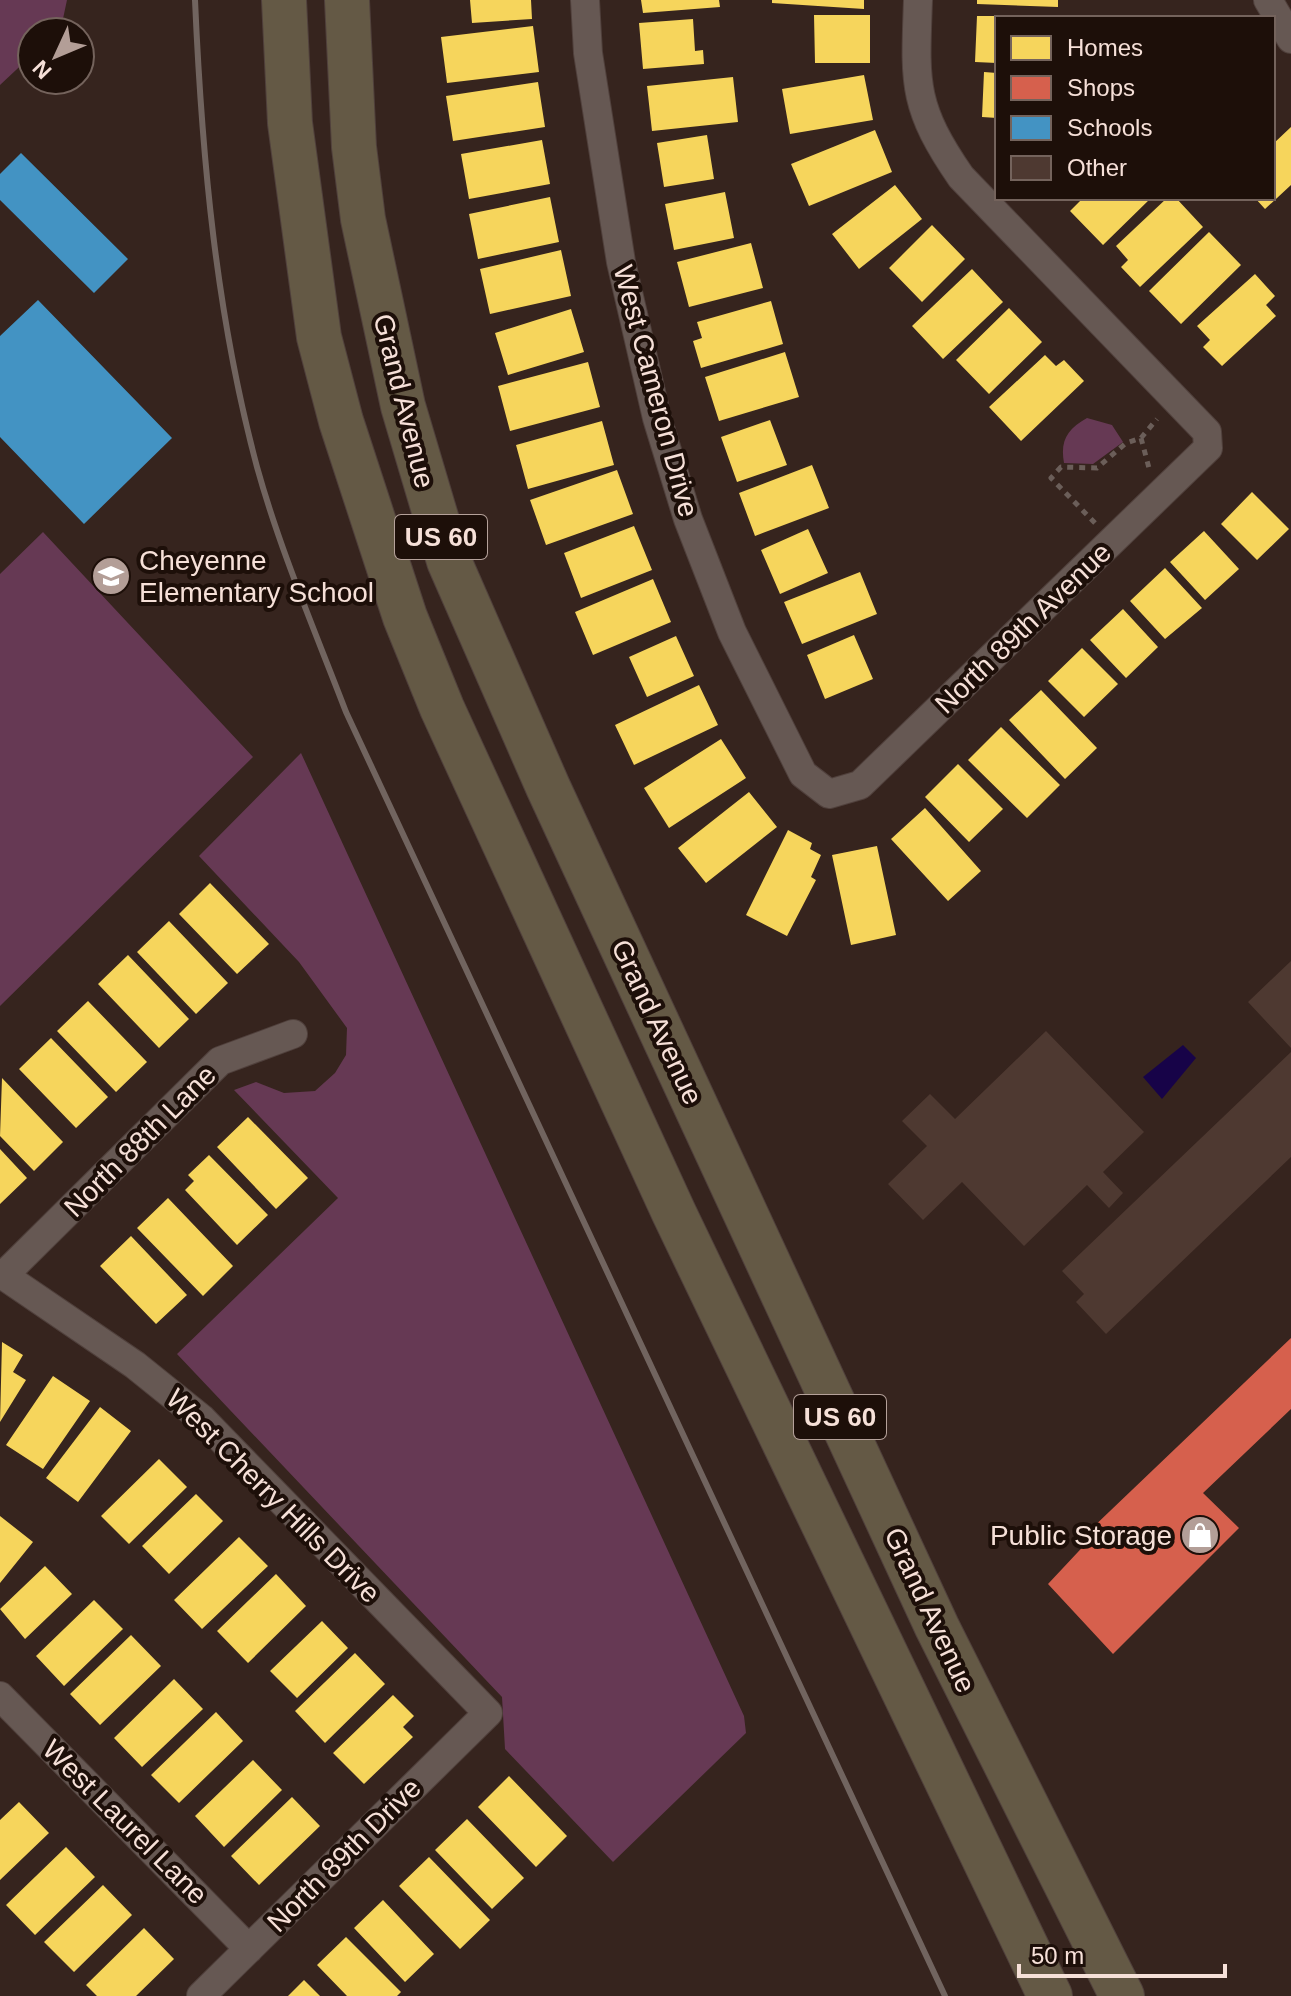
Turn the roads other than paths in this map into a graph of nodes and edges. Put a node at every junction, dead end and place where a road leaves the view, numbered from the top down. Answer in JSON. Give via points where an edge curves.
{"nodes":[{"id":1,"x":284,"y":0,"type":"edge"},
{"id":2,"x":347,"y":0,"type":"edge"},
{"id":3,"x":585,"y":0,"type":"edge"},
{"id":4,"x":918,"y":0,"type":"edge"},
{"id":5,"x":1268,"y":0,"type":"edge"},
{"id":6,"x":1291,"y":39,"type":"edge"},
{"id":7,"x":829,"y":794,"type":"joint"},
{"id":8,"x":293,"y":1034,"type":"dead end"},
{"id":9,"x":733,"y":1184,"type":"junction"},
{"id":10,"x":674,"y":1213,"type":"junction"},
{"id":11,"x":2,"y":1275,"type":"edge"},
{"id":12,"x":948,"y":1649,"type":"junction"},
{"id":13,"x":894,"y":1677,"type":"junction"},
{"id":14,"x":0,"y":1696,"type":"edge"},
{"id":15,"x":488,"y":1713,"type":"joint"},
{"id":16,"x":249,"y":1949,"type":"junction"},
{"id":17,"x":201,"y":1996,"type":"edge"},
{"id":18,"x":1050,"y":1996,"type":"edge"},
{"id":19,"x":1122,"y":1996,"type":"edge"}],
"edges":[{"from":1,"to":10,"type":"highway","number":"US 60","via":[[290,123],[319,337],[376,531],[442,708]]},
{"from":2,"to":9,"type":"highway","name":"Grand Avenue","number":"US 60","via":[[363,219],[403,406],[449,561]]},
{"from":3,"to":7,"type":"street","name":"West Cameron Drive","via":[[588,53],[621,262],[657,418],[688,519],[732,632],[803,774]]},
{"from":4,"to":7,"type":"street","name":"North 89th Avenue","via":[[920,105],[934,138],[961,177],[1207,432],[1208,448],[1102,531],[860,785]]},
{"from":5,"to":6,"type":"street"},
{"from":8,"to":11,"type":"street","name":"North 88th Lane","via":[[220,1061]]},
{"from":9,"to":10,"type":"highway"},
{"from":9,"to":12,"type":"highway","name":"Grand Avenue","number":"US 60"},
{"from":10,"to":13,"type":"highway","number":"US 60"},
{"from":11,"to":15,"type":"street","name":"West Cherry Hills Drive","via":[[135,1365],[202,1419]]},
{"from":12,"to":13,"type":"highway"},
{"from":12,"to":19,"type":"highway","name":"Grand Avenue","number":"US 60"},
{"from":13,"to":18,"type":"highway","number":"US 60"},
{"from":14,"to":16,"type":"street","name":"West Laurel Lane"},
{"from":15,"to":16,"type":"street","name":"North 89th Drive"},
{"from":16,"to":17,"type":"street","name":"North 89th Drive"}]}
